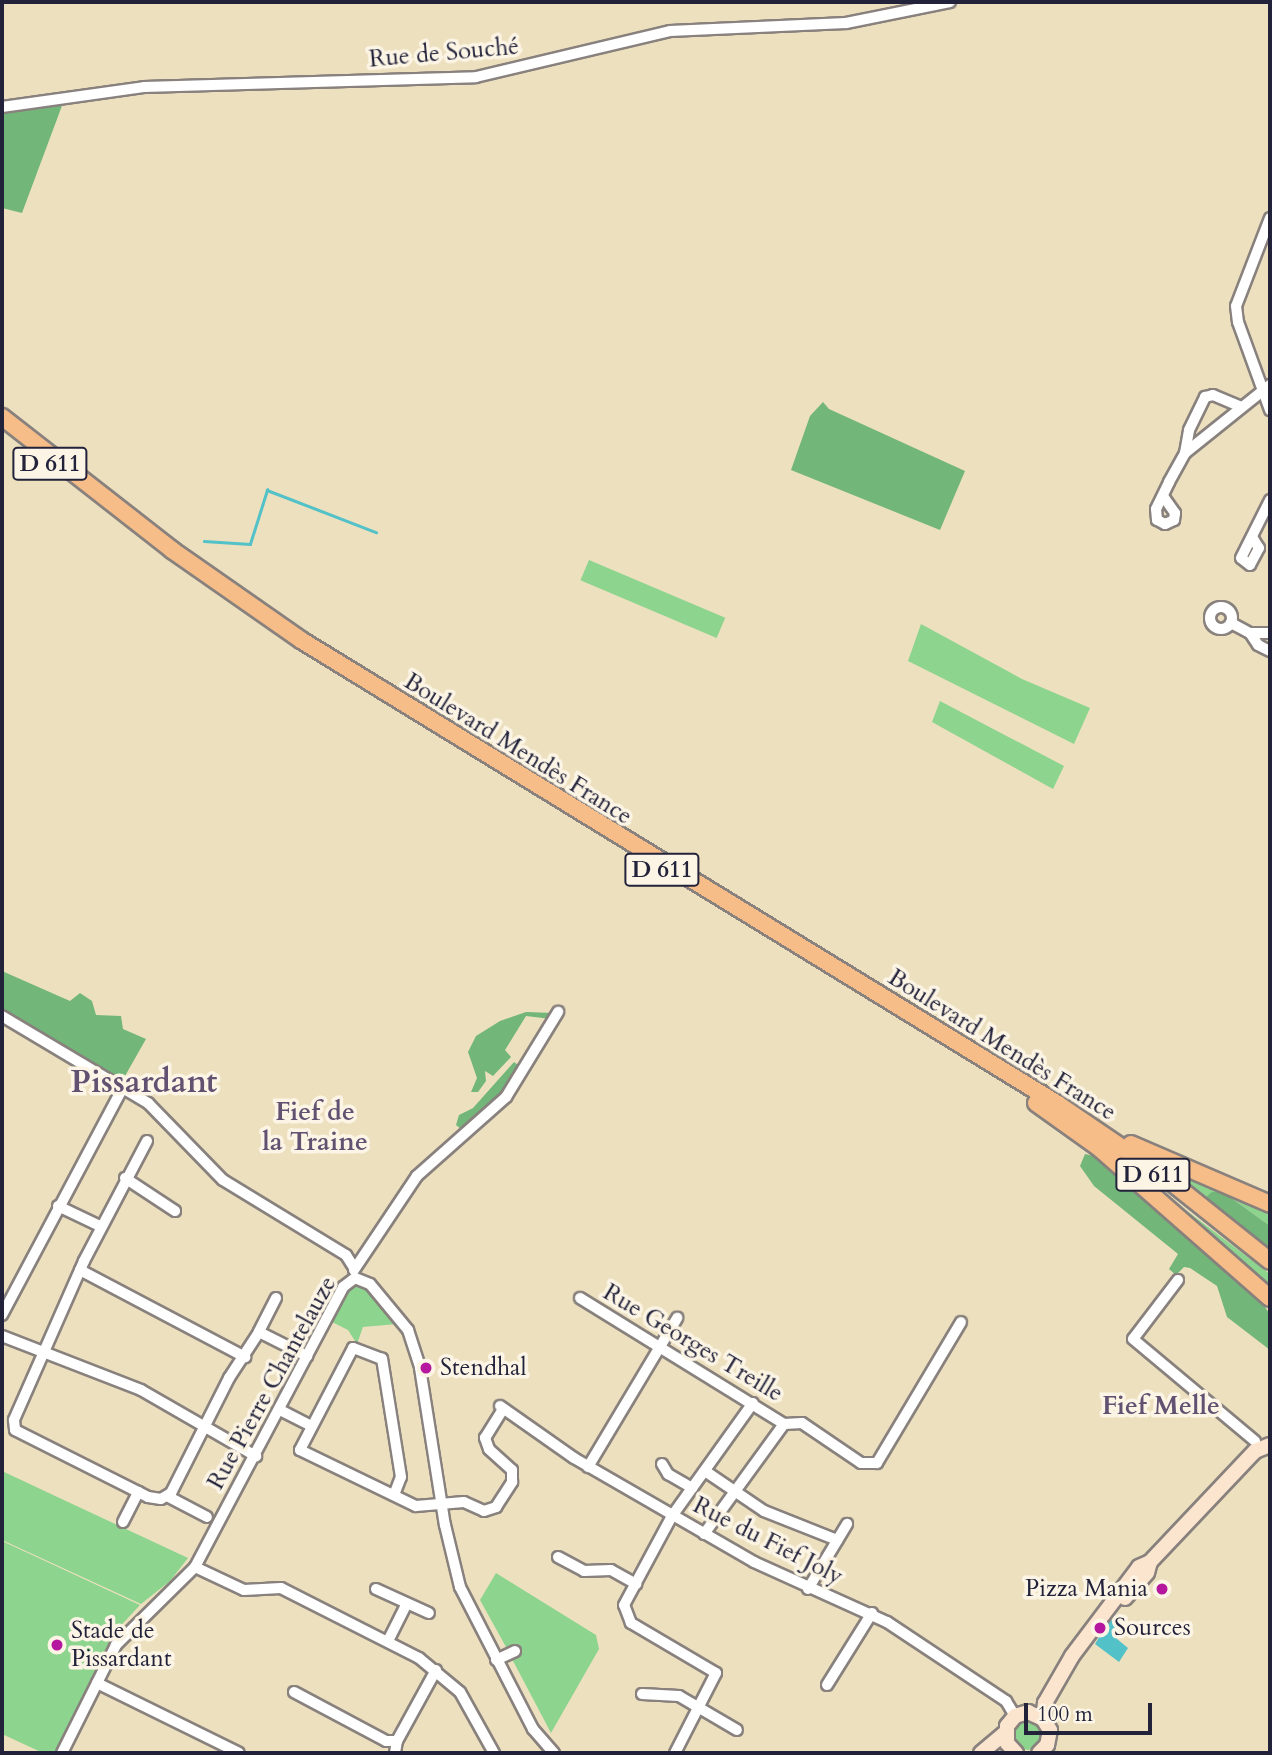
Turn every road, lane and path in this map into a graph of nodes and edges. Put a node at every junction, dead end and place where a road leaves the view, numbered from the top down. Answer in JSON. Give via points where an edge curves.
{"nodes":[{"id":1,"x":950,"y":2,"type":"edge"},
{"id":2,"x":2,"y":107,"type":"edge"},
{"id":3,"x":1269,"y":220,"type":"edge"},
{"id":4,"x":1266,"y":387,"type":"edge"},
{"id":5,"x":1239,"y":406,"type":"junction"},
{"id":6,"x":1270,"y":410,"type":"edge"},
{"id":7,"x":2,"y":417,"type":"edge"},
{"id":8,"x":2,"y":425,"type":"edge"},
{"id":9,"x":1185,"y":453,"type":"junction"},
{"id":10,"x":1163,"y":496,"type":"dead end"},
{"id":11,"x":1270,"y":500,"type":"edge"},
{"id":12,"x":1252,"y":537,"type":"dead end"},
{"id":13,"x":1231,"y":624,"type":"dead end"},
{"id":14,"x":1270,"y":632,"type":"edge"},
{"id":15,"x":1250,"y":633,"type":"junction"},
{"id":16,"x":1270,"y":651,"type":"edge"},
{"id":17,"x":558,"y":1012,"type":"dead end"},
{"id":18,"x":2,"y":1016,"type":"edge"},
{"id":19,"x":123,"y":1087,"type":"junction"},
{"id":20,"x":1029,"y":1092,"type":"junction"},
{"id":21,"x":1058,"y":1104,"type":"junction"},
{"id":22,"x":147,"y":1142,"type":"dead end"},
{"id":23,"x":125,"y":1178,"type":"junction"},
{"id":24,"x":1270,"y":1204,"type":"edge"},
{"id":25,"x":58,"y":1206,"type":"junction"},
{"id":26,"x":175,"y":1211,"type":"dead end"},
{"id":27,"x":100,"y":1226,"type":"junction"},
{"id":28,"x":1270,"y":1261,"type":"edge"},
{"id":29,"x":1270,"y":1268,"type":"edge"},
{"id":30,"x":80,"y":1270,"type":"junction"},
{"id":31,"x":354,"y":1273,"type":"junction"},
{"id":32,"x":1178,"y":1280,"type":"dead end"},
{"id":33,"x":276,"y":1298,"type":"dead end"},
{"id":34,"x":580,"y":1298,"type":"dead end"},
{"id":35,"x":1270,"y":1298,"type":"edge"},
{"id":36,"x":2,"y":1315,"type":"edge"},
{"id":37,"x":677,"y":1318,"type":"dead end"},
{"id":38,"x":961,"y":1322,"type":"dead end"},
{"id":39,"x":259,"y":1332,"type":"junction"},
{"id":40,"x":2,"y":1336,"type":"edge"},
{"id":41,"x":660,"y":1346,"type":"junction"},
{"id":42,"x":47,"y":1352,"type":"junction"},
{"id":43,"x":307,"y":1356,"type":"junction"},
{"id":44,"x":245,"y":1357,"type":"junction"},
{"id":45,"x":753,"y":1403,"type":"junction"},
{"id":46,"x":280,"y":1410,"type":"junction"},
{"id":47,"x":784,"y":1424,"type":"junction"},
{"id":48,"x":205,"y":1426,"type":"junction"},
{"id":49,"x":311,"y":1426,"type":"junction"},
{"id":50,"x":1270,"y":1433,"type":"edge"},
{"id":51,"x":1255,"y":1441,"type":"junction"},
{"id":52,"x":1270,"y":1444,"type":"edge"},
{"id":53,"x":256,"y":1456,"type":"junction"},
{"id":54,"x":662,"y":1464,"type":"dead end"},
{"id":55,"x":589,"y":1467,"type":"junction"},
{"id":56,"x":705,"y":1471,"type":"junction"},
{"id":57,"x":692,"y":1488,"type":"junction"},
{"id":58,"x":734,"y":1491,"type":"junction"},
{"id":59,"x":138,"y":1492,"type":"junction"},
{"id":60,"x":394,"y":1495,"type":"junction"},
{"id":61,"x":167,"y":1496,"type":"junction"},
{"id":62,"x":1203,"y":1502,"type":"junction"},
{"id":63,"x":442,"y":1505,"type":"junction"},
{"id":64,"x":673,"y":1516,"type":"junction"},
{"id":65,"x":207,"y":1517,"type":"dead end"},
{"id":66,"x":123,"y":1522,"type":"dead end"},
{"id":67,"x":846,"y":1524,"type":"dead end"},
{"id":68,"x":704,"y":1534,"type":"junction"},
{"id":69,"x":837,"y":1541,"type":"junction"},
{"id":70,"x":558,"y":1557,"type":"dead end"},
{"id":71,"x":195,"y":1566,"type":"junction"},
{"id":72,"x":636,"y":1584,"type":"junction"},
{"id":73,"x":376,"y":1589,"type":"dead end"},
{"id":74,"x":808,"y":1589,"type":"junction"},
{"id":75,"x":407,"y":1603,"type":"junction"},
{"id":76,"x":429,"y":1613,"type":"dead end"},
{"id":77,"x":872,"y":1614,"type":"junction"},
{"id":78,"x":388,"y":1642,"type":"junction"},
{"id":79,"x":514,"y":1651,"type":"dead end"},
{"id":80,"x":1072,"y":1656,"type":"junction"},
{"id":81,"x":496,"y":1660,"type":"junction"},
{"id":82,"x":436,"y":1670,"type":"junction"},
{"id":83,"x":97,"y":1683,"type":"junction"},
{"id":84,"x":827,"y":1685,"type":"dead end"},
{"id":85,"x":294,"y":1692,"type":"dead end"},
{"id":86,"x":642,"y":1693,"type":"dead end"},
{"id":87,"x":700,"y":1708,"type":"junction"},
{"id":88,"x":1021,"y":1714,"type":"junction"},
{"id":89,"x":1043,"y":1719,"type":"junction"},
{"id":90,"x":737,"y":1730,"type":"dead end"},
{"id":91,"x":1006,"y":1732,"type":"junction"},
{"id":92,"x":397,"y":1741,"type":"junction"},
{"id":93,"x":1013,"y":1751,"type":"edge"},
{"id":94,"x":62,"y":1753,"type":"edge"},
{"id":95,"x":239,"y":1753,"type":"edge"},
{"id":96,"x":395,"y":1753,"type":"edge"},
{"id":97,"x":494,"y":1753,"type":"edge"},
{"id":98,"x":554,"y":1753,"type":"edge"},
{"id":99,"x":675,"y":1753,"type":"edge"},
{"id":100,"x":981,"y":1753,"type":"edge"},
{"id":101,"x":992,"y":1753,"type":"edge"},
{"id":102,"x":1040,"y":1753,"type":"edge"}],
"edges":[{"from":1,"to":2,"type":"street","name":"Rue de Souché","via":[[846,23],[670,30],[476,77],[144,87]]},
{"from":3,"to":4,"type":"street","via":[[1236,306]]},
{"from":4,"to":5,"type":"street"},
{"from":4,"to":6,"type":"street"},
{"from":5,"to":9,"type":"street"},
{"from":5,"to":9,"type":"street","via":[[1213,395],[1205,397],[1189,430]]},
{"from":7,"to":21,"type":"main road","name":"Boulevard Mendès France","number":"D 611","via":[[172,550],[301,640]]},
{"from":8,"to":20,"type":"main road","name":"Boulevard Mendès France","number":"D 611","via":[[139,532],[299,644]]},
{"from":9,"to":10,"type":"street"},
{"from":11,"to":12,"type":"street"},
{"from":13,"to":15,"type":"street"},
{"from":14,"to":15,"type":"street"},
{"from":15,"to":16,"type":"street","via":[[1258,645]]},
{"from":17,"to":31,"type":"street","name":"Rue Pierre Chantelauze","via":[[506,1097],[417,1176]]},
{"from":18,"to":19,"type":"street"},
{"from":19,"to":25,"type":"street"},
{"from":19,"to":31,"type":"street","via":[[156,1110],[223,1180],[346,1255]]},
{"from":20,"to":29,"type":"main road","name":"Boulevard Mendès France","number":"D 611","via":[[1158,1179]]},
{"from":20,"to":35,"type":"main road"},
{"from":21,"to":24,"type":"main road","via":[[1141,1149]]},
{"from":21,"to":28,"type":"main road","name":"Boulevard Mendès France","number":"D 611","via":[[1170,1181]]},
{"from":22,"to":23,"type":"street"},
{"from":23,"to":26,"type":"street"},
{"from":23,"to":27,"type":"street"},
{"from":25,"to":27,"type":"street"},
{"from":25,"to":36,"type":"street"},
{"from":27,"to":30,"type":"street"},
{"from":30,"to":42,"type":"street"},
{"from":30,"to":44,"type":"street"},
{"from":31,"to":43,"type":"street","name":"Rue Pierre Chantelauze"},
{"from":31,"to":63,"type":"street","via":[[401,1319],[413,1343]]},
{"from":32,"to":51,"type":"street","via":[[1133,1339]]},
{"from":33,"to":39,"type":"street"},
{"from":34,"to":41,"type":"street","name":"Rue Georges Treille"},
{"from":37,"to":41,"type":"street"},
{"from":38,"to":47,"type":"street","name":"Rue Georges Treille","via":[[877,1463],[861,1463],[802,1423]]},
{"from":39,"to":43,"type":"street"},
{"from":39,"to":44,"type":"street"},
{"from":40,"to":42,"type":"street"},
{"from":41,"to":45,"type":"street","name":"Rue Georges Treille"},
{"from":41,"to":55,"type":"street"},
{"from":42,"to":48,"type":"street","via":[[141,1390]]},
{"from":42,"to":59,"type":"street","via":[[14,1420],[15,1430]]},
{"from":43,"to":46,"type":"street","name":"Rue Pierre Chantelauze"},
{"from":44,"to":48,"type":"street"},
{"from":45,"to":47,"type":"street","name":"Rue Georges Treille"},
{"from":45,"to":56,"type":"street"},
{"from":46,"to":49,"type":"street"},
{"from":46,"to":53,"type":"street","name":"Rue Pierre Chantelauze"},
{"from":47,"to":58,"type":"street"},
{"from":48,"to":53,"type":"street"},
{"from":48,"to":61,"type":"street"},
{"from":49,"to":60,"type":"street","via":[[299,1450]]},
{"from":49,"to":60,"type":"street","via":[[353,1348],[382,1359],[401,1477]]},
{"from":50,"to":51,"type":"main road"},
{"from":51,"to":62,"type":"main road","via":[[1212,1484]]},
{"from":52,"to":62,"type":"main road","via":[[1255,1451]]},
{"from":53,"to":71,"type":"street","name":"Rue Pierre Chantelauze"},
{"from":54,"to":57,"type":"street","via":[[668,1474]]},
{"from":55,"to":63,"type":"street","name":"Rue du Fief Joly","via":[[501,1407],[485,1438],[512,1470],[512,1482],[499,1504],[487,1511],[464,1502]]},
{"from":55,"to":64,"type":"street","name":"Rue du Fief Joly"},
{"from":56,"to":57,"type":"street"},
{"from":56,"to":58,"type":"street"},
{"from":57,"to":64,"type":"street"},
{"from":58,"to":68,"type":"street"},
{"from":58,"to":69,"type":"street","via":[[781,1520]]},
{"from":59,"to":61,"type":"street","via":[[154,1499]]},
{"from":59,"to":66,"type":"street"},
{"from":60,"to":63,"type":"street","via":[[416,1506]]},
{"from":61,"to":65,"type":"street"},
{"from":62,"to":80,"type":"main road"},
{"from":63,"to":81,"type":"street","via":[[460,1587]]},
{"from":64,"to":68,"type":"street","name":"Rue du Fief Joly"},
{"from":64,"to":72,"type":"street"},
{"from":67,"to":69,"type":"street"},
{"from":68,"to":74,"type":"street","name":"Rue du Fief Joly"},
{"from":69,"to":74,"type":"street"},
{"from":70,"to":72,"type":"street","via":[[584,1571],[611,1570]]},
{"from":71,"to":78,"type":"street","via":[[244,1590],[281,1588]]},
{"from":71,"to":83,"type":"street","name":"Rue Pierre Chantelauze","via":[[127,1630]]},
{"from":72,"to":87,"type":"street","via":[[624,1605],[625,1616],[715,1671]]},
{"from":73,"to":75,"type":"street"},
{"from":74,"to":77,"type":"street","name":"Rue du Fief Joly"},
{"from":75,"to":76,"type":"street"},
{"from":75,"to":78,"type":"street"},
{"from":77,"to":84,"type":"street"},
{"from":77,"to":88,"type":"street","name":"Rue du Fief Joly"},
{"from":78,"to":82,"type":"street"},
{"from":79,"to":81,"type":"street"},
{"from":80,"to":88,"type":"main road"},
{"from":80,"to":89,"type":"main road","via":[[1045,1703]]},
{"from":81,"to":98,"type":"street","via":[[538,1737]]},
{"from":82,"to":92,"type":"street"},
{"from":82,"to":97,"type":"street","via":[[467,1700]]},
{"from":83,"to":94,"type":"street","name":"Rue Pierre Chantelauze"},
{"from":83,"to":95,"type":"street"},
{"from":85,"to":92,"type":"street","via":[[386,1741]]},
{"from":86,"to":87,"type":"street","via":[[676,1695]]},
{"from":87,"to":90,"type":"street"},
{"from":87,"to":99,"type":"street"},
{"from":88,"to":89,"type":"main road"},
{"from":88,"to":91,"type":"main road"},
{"from":89,"to":102,"type":"main road","via":[[1050,1735]]},
{"from":91,"to":93,"type":"main road"},
{"from":91,"to":100,"type":"main road"},
{"from":92,"to":96,"type":"street"},
{"from":93,"to":101,"type":"main road"}]}
